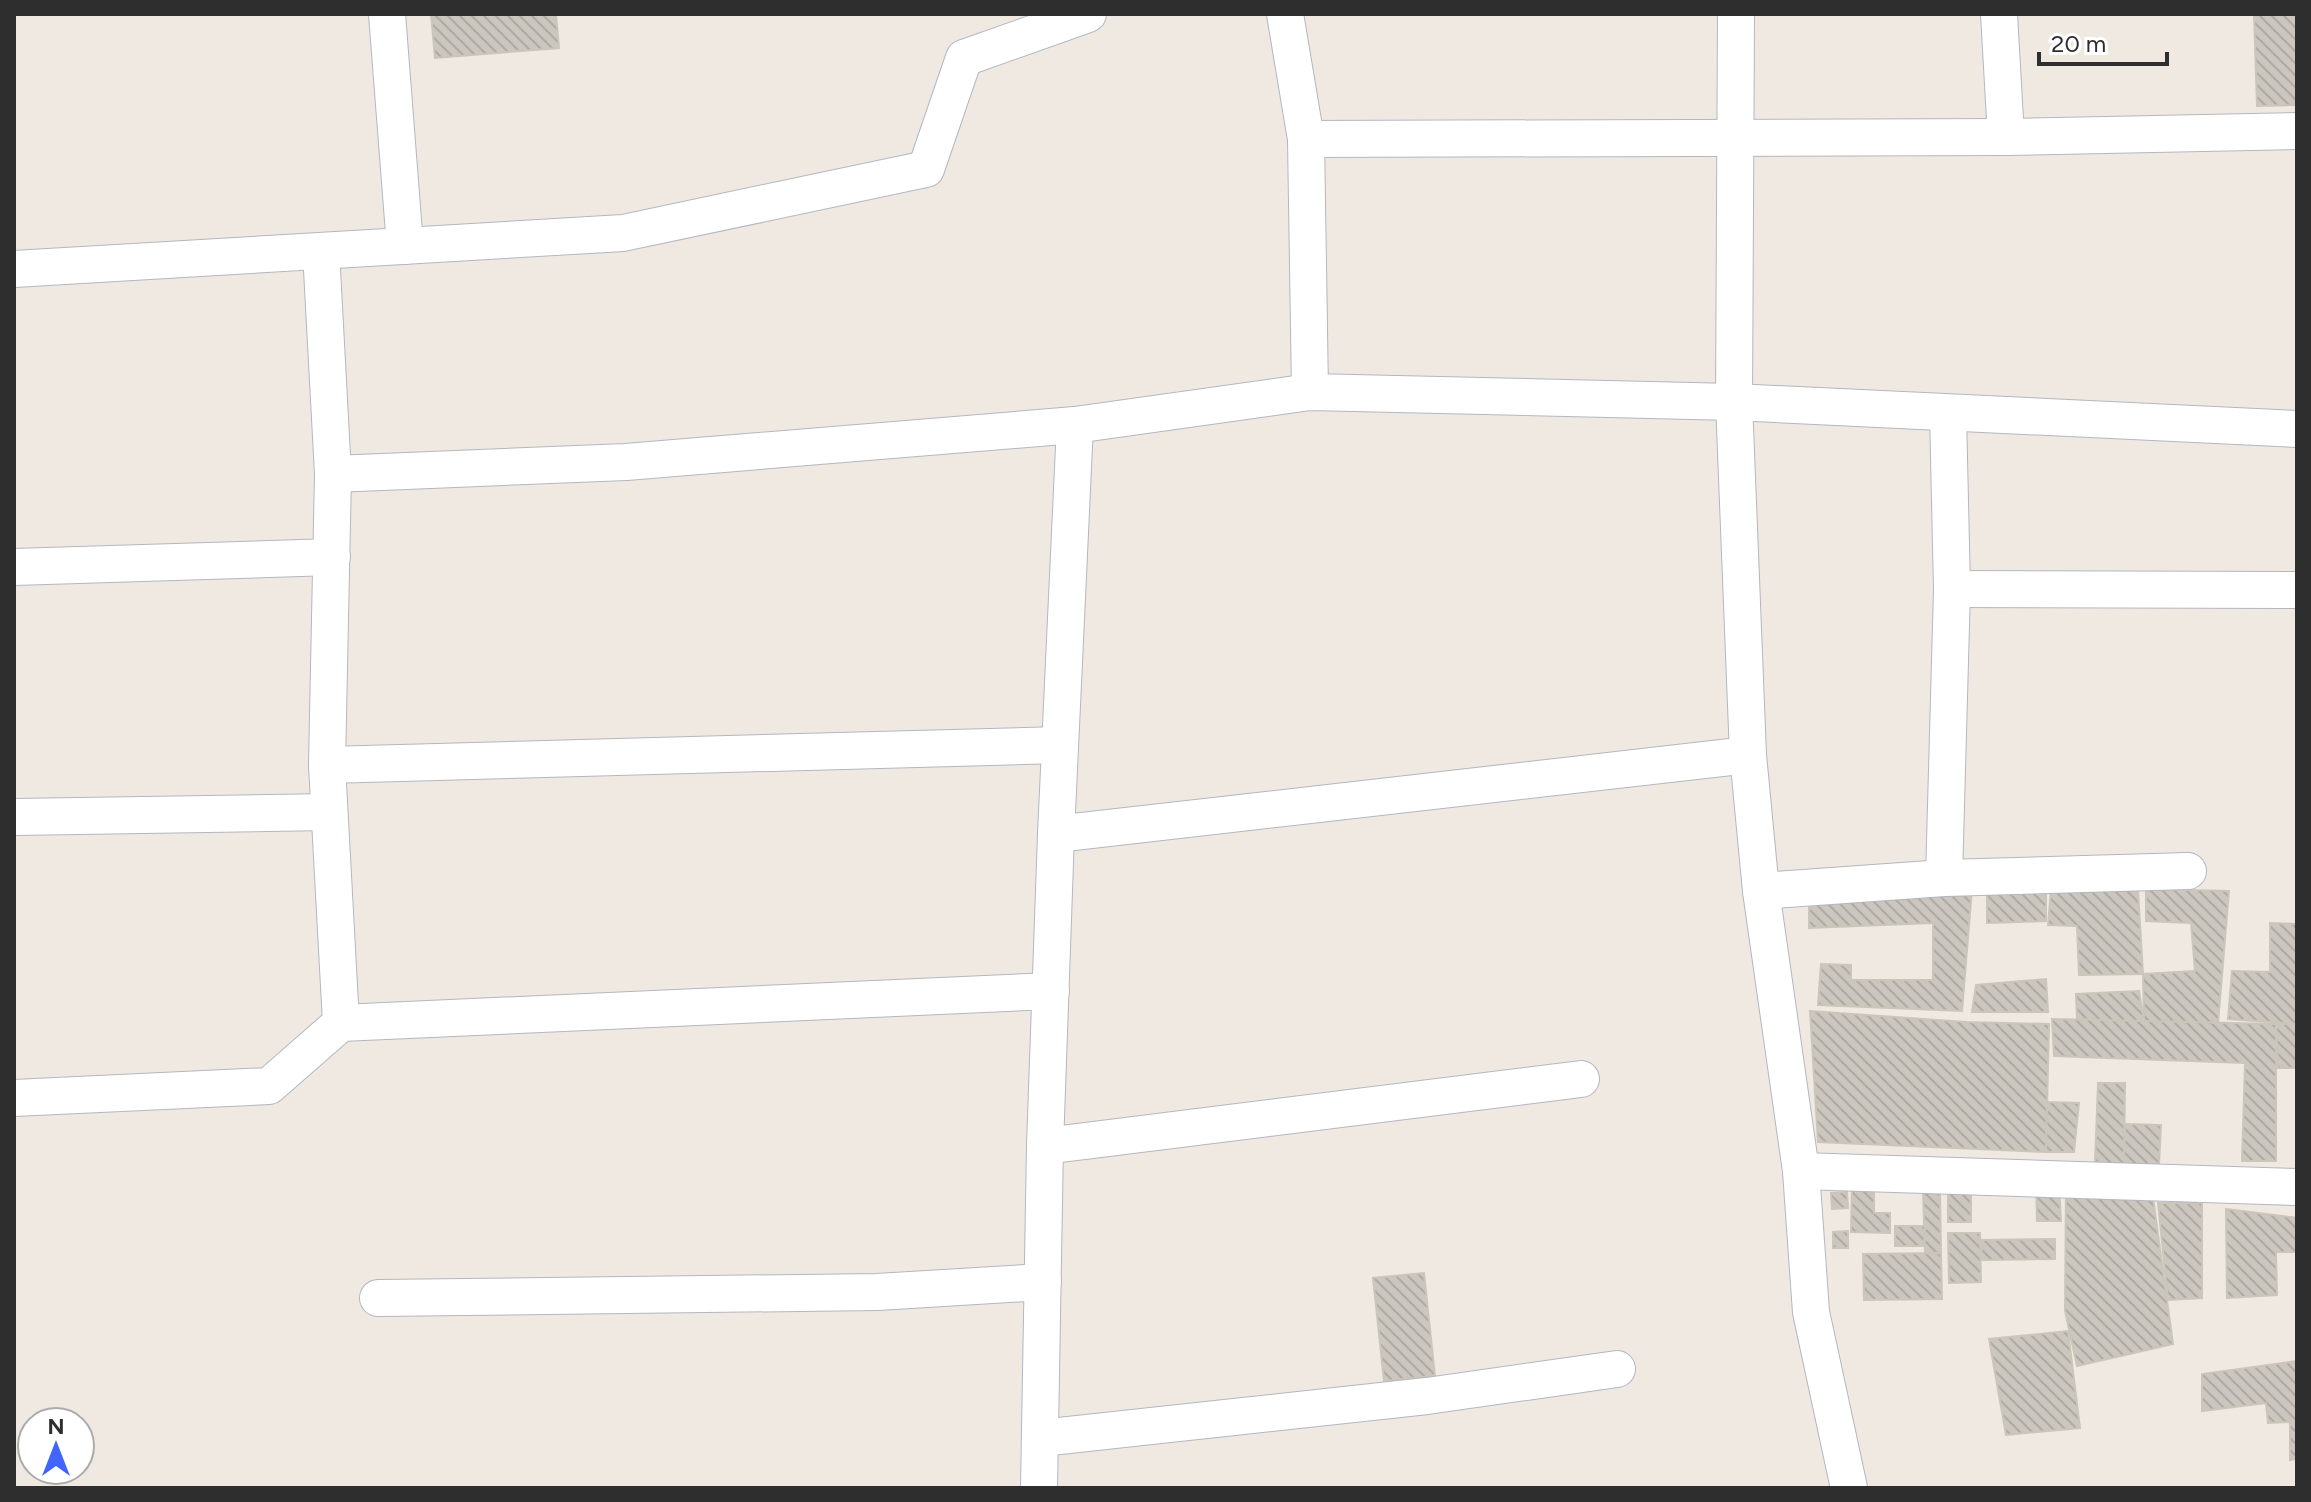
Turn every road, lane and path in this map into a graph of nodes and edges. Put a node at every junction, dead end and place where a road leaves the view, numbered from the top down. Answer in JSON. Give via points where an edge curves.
{"nodes":[{"id":1,"x":387,"y":14,"type":"edge"},
{"id":2,"x":1088,"y":14,"type":"edge"},
{"id":3,"x":1285,"y":14,"type":"edge"},
{"id":4,"x":1736,"y":14,"type":"edge"},
{"id":5,"x":1999,"y":14,"type":"edge"},
{"id":6,"x":2297,"y":131,"type":"edge"},
{"id":7,"x":1735,"y":136,"type":"junction"},
{"id":8,"x":2006,"y":137,"type":"junction"},
{"id":9,"x":1306,"y":139,"type":"junction"},
{"id":10,"x":405,"y":246,"type":"junction"},
{"id":11,"x":321,"y":251,"type":"junction"},
{"id":12,"x":14,"y":269,"type":"edge"},
{"id":13,"x":1310,"y":392,"type":"junction"},
{"id":14,"x":1734,"y":402,"type":"junction"},
{"id":15,"x":1948,"y":413,"type":"junction"},
{"id":16,"x":1075,"y":425,"type":"junction"},
{"id":17,"x":2297,"y":429,"type":"edge"},
{"id":18,"x":333,"y":474,"type":"junction"},
{"id":19,"x":332,"y":557,"type":"junction"},
{"id":20,"x":14,"y":567,"type":"edge"},
{"id":21,"x":1952,"y":589,"type":"junction"},
{"id":22,"x":2297,"y":590,"type":"edge"},
{"id":23,"x":1060,"y":745,"type":"junction"},
{"id":24,"x":1748,"y":755,"type":"junction"},
{"id":25,"x":327,"y":765,"type":"junction"},
{"id":26,"x":329,"y":812,"type":"junction"},
{"id":27,"x":14,"y":817,"type":"edge"},
{"id":28,"x":1056,"y":834,"type":"junction"},
{"id":29,"x":2188,"y":871,"type":"dead end"},
{"id":30,"x":1944,"y":878,"type":"junction"},
{"id":31,"x":1761,"y":891,"type":"junction"},
{"id":32,"x":1051,"y":991,"type":"junction"},
{"id":33,"x":341,"y":1023,"type":"junction"},
{"id":34,"x":1581,"y":1079,"type":"dead end"},
{"id":35,"x":14,"y":1098,"type":"edge"},
{"id":36,"x":1045,"y":1146,"type":"junction"},
{"id":37,"x":1801,"y":1171,"type":"junction"},
{"id":38,"x":2297,"y":1187,"type":"edge"},
{"id":39,"x":1043,"y":1282,"type":"junction"},
{"id":40,"x":378,"y":1298,"type":"dead end"},
{"id":41,"x":1617,"y":1369,"type":"dead end"},
{"id":42,"x":1041,"y":1438,"type":"junction"},
{"id":43,"x":1039,"y":1488,"type":"edge"},
{"id":44,"x":1849,"y":1488,"type":"edge"}],
"edges":[{"from":1,"to":10,"type":"street"},
{"from":2,"to":10,"type":"street","via":[[964,58],[926,169],[623,233]]},
{"from":3,"to":9,"type":"street"},
{"from":4,"to":7,"type":"street"},
{"from":5,"to":8,"type":"street"},
{"from":6,"to":8,"type":"street"},
{"from":7,"to":8,"type":"street"},
{"from":7,"to":9,"type":"street"},
{"from":7,"to":14,"type":"street"},
{"from":9,"to":13,"type":"street"},
{"from":10,"to":11,"type":"street"},
{"from":11,"to":12,"type":"street"},
{"from":11,"to":18,"type":"street"},
{"from":13,"to":14,"type":"street"},
{"from":13,"to":16,"type":"street"},
{"from":14,"to":15,"type":"street"},
{"from":14,"to":24,"type":"street"},
{"from":15,"to":17,"type":"street"},
{"from":15,"to":21,"type":"street"},
{"from":16,"to":18,"type":"street","via":[[626,462]]},
{"from":16,"to":23,"type":"street"},
{"from":18,"to":19,"type":"street"},
{"from":19,"to":20,"type":"street"},
{"from":19,"to":25,"type":"street"},
{"from":21,"to":22,"type":"street"},
{"from":21,"to":30,"type":"street"},
{"from":23,"to":25,"type":"street"},
{"from":23,"to":28,"type":"street"},
{"from":24,"to":28,"type":"street"},
{"from":24,"to":31,"type":"street"},
{"from":25,"to":26,"type":"street"},
{"from":26,"to":27,"type":"street"},
{"from":26,"to":33,"type":"street"},
{"from":28,"to":32,"type":"street"},
{"from":29,"to":30,"type":"street"},
{"from":30,"to":31,"type":"street"},
{"from":31,"to":37,"type":"street"},
{"from":32,"to":33,"type":"street"},
{"from":32,"to":36,"type":"street"},
{"from":33,"to":35,"type":"street","via":[[269,1086]]},
{"from":34,"to":36,"type":"street"},
{"from":36,"to":39,"type":"street"},
{"from":37,"to":38,"type":"street"},
{"from":37,"to":44,"type":"street","via":[[1811,1312]]},
{"from":39,"to":40,"type":"street","via":[[877,1292]]},
{"from":39,"to":42,"type":"street"},
{"from":41,"to":42,"type":"street","via":[[1427,1396]]},
{"from":42,"to":43,"type":"street"}]}
